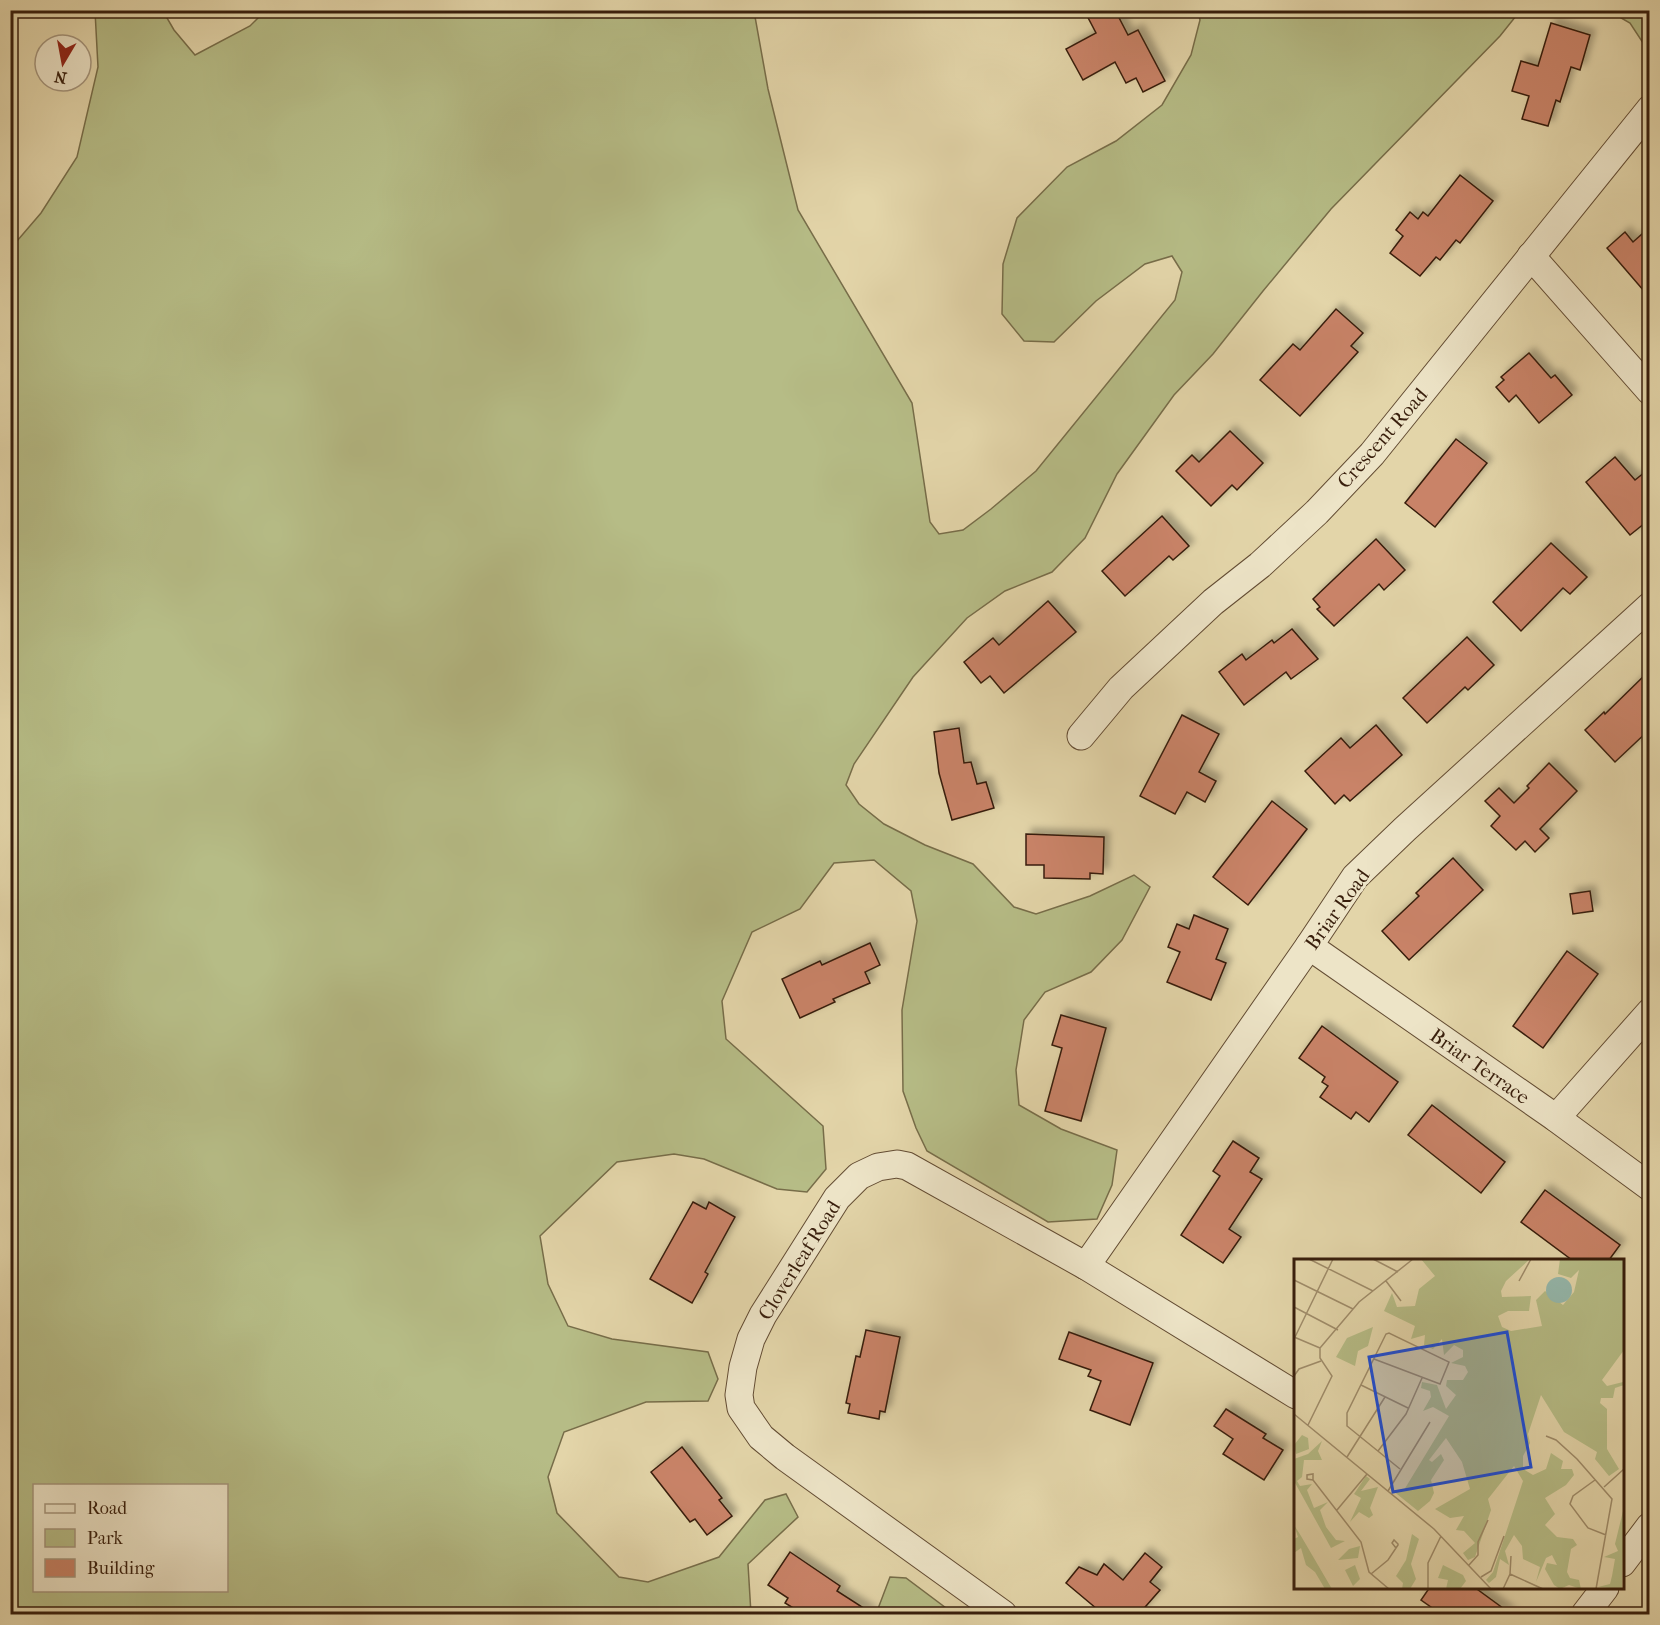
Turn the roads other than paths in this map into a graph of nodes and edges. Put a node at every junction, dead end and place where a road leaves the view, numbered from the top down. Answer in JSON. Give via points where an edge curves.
{"nodes":[{"id":1,"x":1650,"y":109,"type":"edge"},
{"id":2,"x":1531,"y":256,"type":"junction"},
{"id":3,"x":1650,"y":391,"type":"edge"},
{"id":4,"x":1650,"y":606,"type":"edge"},
{"id":5,"x":1081,"y":736,"type":"dead end"},
{"id":6,"x":1309,"y":946,"type":"junction"},
{"id":7,"x":1650,"y":1012,"type":"edge"},
{"id":8,"x":1556,"y":1118,"type":"junction"},
{"id":9,"x":1650,"y":1187,"type":"edge"},
{"id":10,"x":1086,"y":1266,"type":"junction"},
{"id":11,"x":1294,"y":1394,"type":"edge"},
{"id":12,"x":1650,"y":1526,"type":"edge"},
{"id":13,"x":1624,"y":1562,"type":"edge"},
{"id":14,"x":1603,"y":1589,"type":"edge"},
{"id":15,"x":1003,"y":1614,"type":"edge"},
{"id":16,"x":1585,"y":1614,"type":"edge"}],
"edges":[{"from":1,"to":2,"type":"street","name":"Crescent Road"},
{"from":2,"to":3,"type":"street"},
{"from":2,"to":5,"type":"street","name":"Crescent Road","via":[[1372,454],[1317,512],[1121,688]]},
{"from":4,"to":6,"type":"street","name":"Briar Road","via":[[1363,869]]},
{"from":6,"to":8,"type":"street","name":"Briar Terrace"},
{"from":6,"to":10,"type":"street","name":"Briar Road"},
{"from":7,"to":8,"type":"street"},
{"from":8,"to":9,"type":"street","name":"Briar Terrace"},
{"from":10,"to":11,"type":"street","name":"Cloverleaf Road"},
{"from":10,"to":15,"type":"street","name":"Cloverleaf Road","via":[[907,1166],[878,1167],[859,1176],[837,1198],[763,1315],[743,1367],[741,1408],[761,1437]]},
{"from":12,"to":13,"type":"street"},
{"from":14,"to":16,"type":"street"}]}
